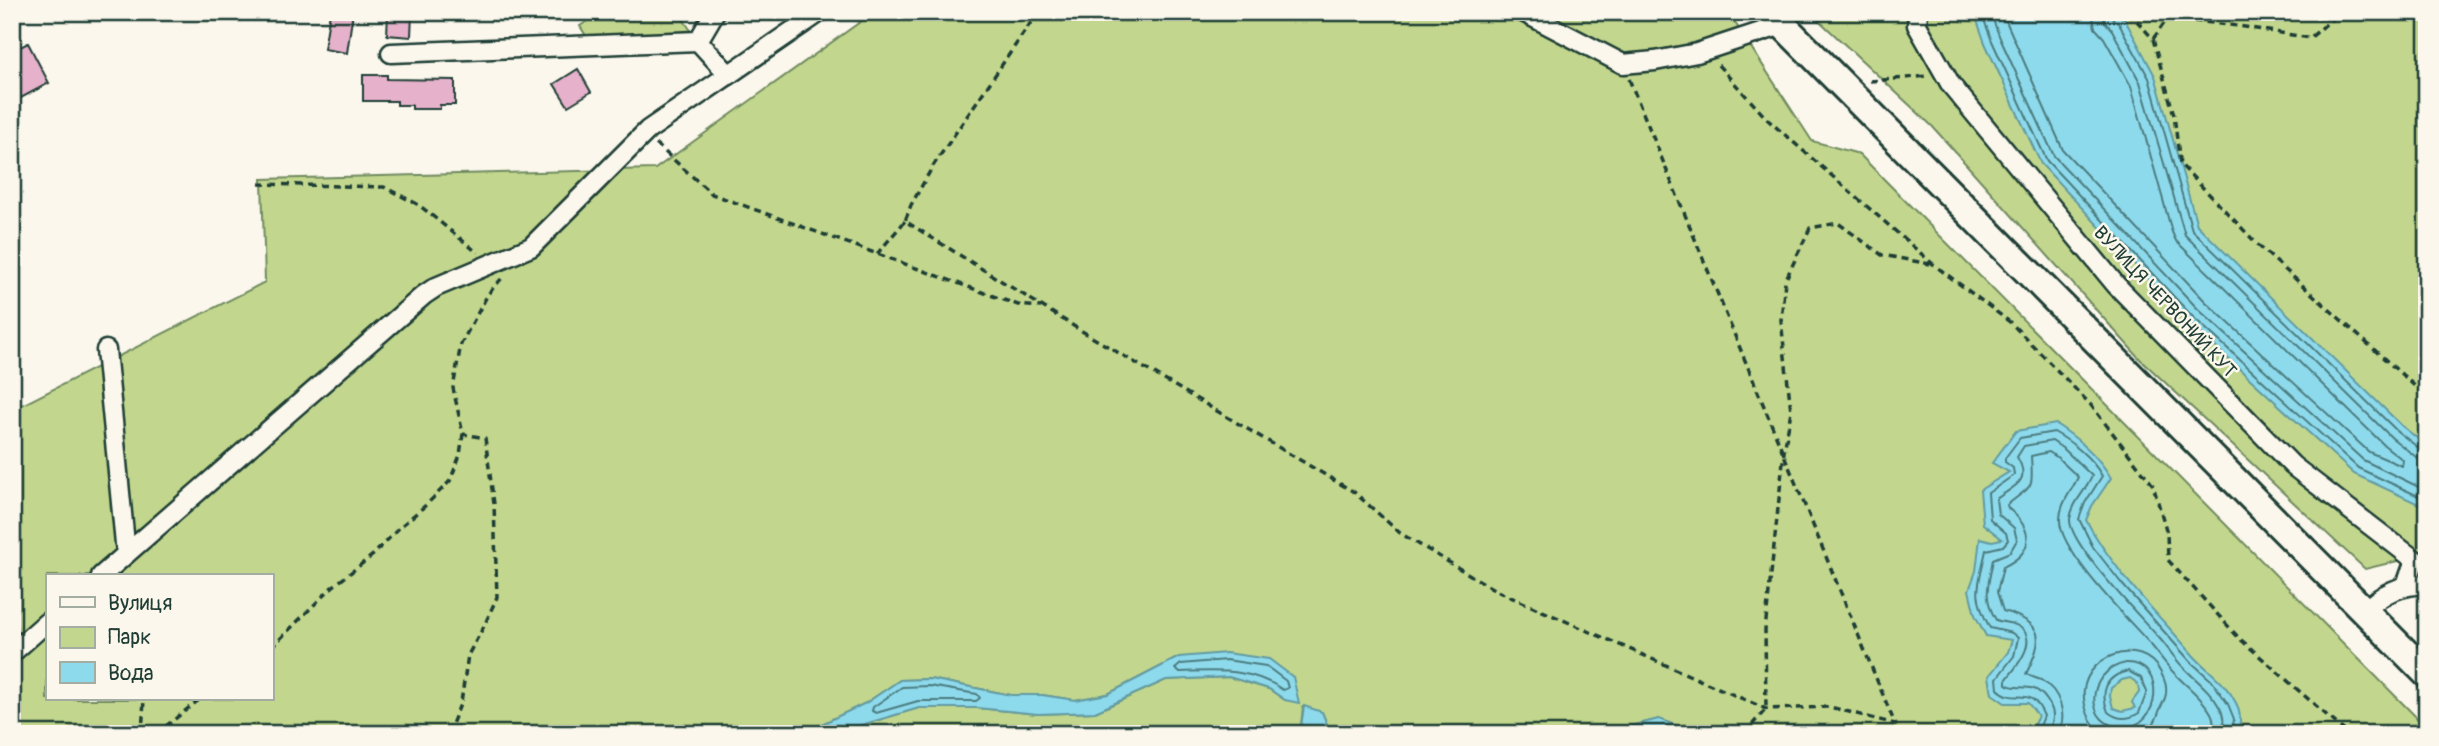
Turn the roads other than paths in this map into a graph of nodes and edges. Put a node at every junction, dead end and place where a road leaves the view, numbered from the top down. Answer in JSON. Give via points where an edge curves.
{"nodes":[{"id":1,"x":715,"y":12,"type":"edge"},
{"id":2,"x":820,"y":12,"type":"edge"},
{"id":3,"x":1523,"y":12,"type":"edge"},
{"id":4,"x":1918,"y":12,"type":"edge"},
{"id":5,"x":1776,"y":18,"type":"edge"},
{"id":6,"x":698,"y":41,"type":"junction"},
{"id":7,"x":391,"y":53,"type":"dead end"},
{"id":8,"x":729,"y":75,"type":"junction"},
{"id":9,"x":106,"y":350,"type":"dead end"},
{"id":10,"x":126,"y":555,"type":"junction"},
{"id":11,"x":103,"y":574,"type":"edge"},
{"id":12,"x":2427,"y":584,"type":"edge"},
{"id":13,"x":2406,"y":585,"type":"junction"},
{"id":14,"x":2365,"y":611,"type":"junction"},
{"id":15,"x":46,"y":623,"type":"edge"},
{"id":16,"x":12,"y":653,"type":"edge"},
{"id":17,"x":2427,"y":674,"type":"edge"}],
"edges":[{"from":1,"to":6,"type":"street"},
{"from":2,"to":8,"type":"street"},
{"from":3,"to":5,"type":"street","via":[[1623,64],[1704,51]]},
{"from":4,"to":13,"type":"street","name":"ВУЛИЦЯ ЧЕРВОНИЙ КУТ","via":[[1917,25],[1951,85],[2125,295],[2293,466],[2415,560]]},
{"from":5,"to":14,"type":"highway"},
{"from":6,"to":7,"type":"street"},
{"from":6,"to":8,"type":"street"},
{"from":8,"to":10,"type":"street","via":[[645,133],[531,247],[499,270],[436,287],[424,295]]},
{"from":9,"to":10,"type":"street"},
{"from":10,"to":11,"type":"street"},
{"from":12,"to":13,"type":"street"},
{"from":13,"to":14,"type":"street","via":[[2389,591]]},
{"from":14,"to":17,"type":"highway"},
{"from":15,"to":16,"type":"street"}]}
